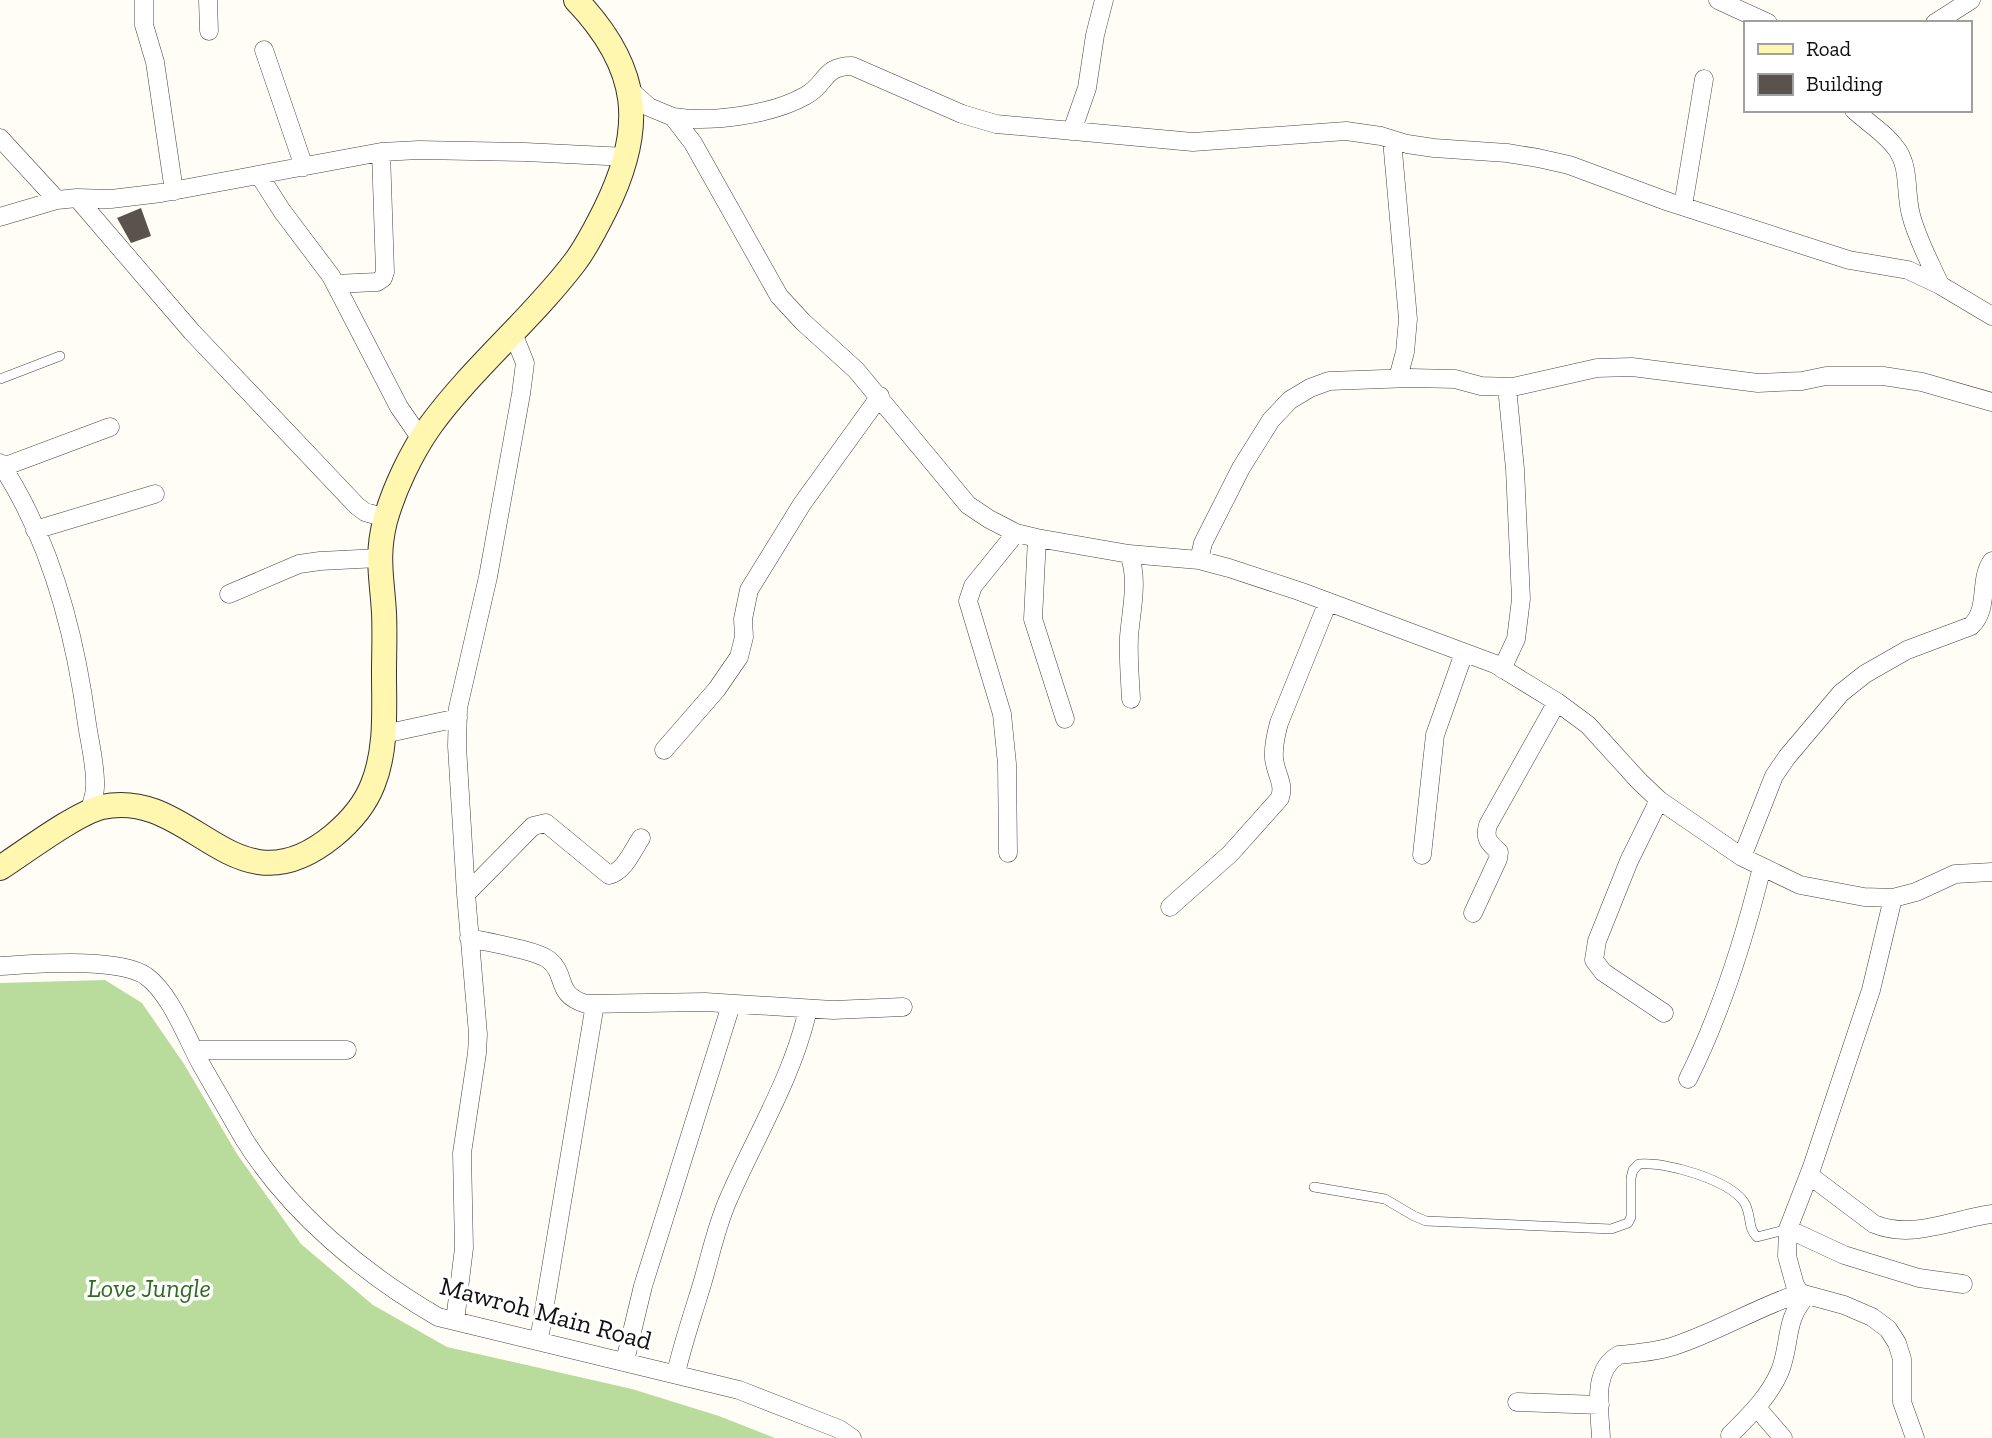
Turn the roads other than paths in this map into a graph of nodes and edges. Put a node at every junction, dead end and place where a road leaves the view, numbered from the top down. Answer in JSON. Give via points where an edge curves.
{"nodes":[{"id":1,"x":144,"y":0,"type":"edge"},
{"id":2,"x":208,"y":0,"type":"edge"},
{"id":3,"x":576,"y":0,"type":"edge"},
{"id":4,"x":1104,"y":0,"type":"edge"},
{"id":5,"x":1718,"y":0,"type":"edge"},
{"id":6,"x":1971,"y":0,"type":"edge"},
{"id":7,"x":1764,"y":21,"type":"edge"},
{"id":8,"x":1938,"y":21,"type":"edge"},
{"id":9,"x":209,"y":31,"type":"dead end"},
{"id":10,"x":264,"y":50,"type":"dead end"},
{"id":11,"x":1704,"y":79,"type":"dead end"},
{"id":12,"x":630,"y":90,"type":"junction"},
{"id":13,"x":1856,"y":112,"type":"edge"},
{"id":14,"x":673,"y":117,"type":"junction"},
{"id":15,"x":1072,"y":131,"type":"junction"},
{"id":16,"x":0,"y":138,"type":"edge"},
{"id":17,"x":1392,"y":140,"type":"junction"},
{"id":18,"x":381,"y":152,"type":"junction"},
{"id":19,"x":626,"y":157,"type":"junction"},
{"id":20,"x":304,"y":167,"type":"junction"},
{"id":21,"x":259,"y":176,"type":"junction"},
{"id":22,"x":174,"y":191,"type":"junction"},
{"id":23,"x":77,"y":198,"type":"junction"},
{"id":24,"x":57,"y":200,"type":"junction"},
{"id":25,"x":1683,"y":206,"type":"junction"},
{"id":26,"x":0,"y":217,"type":"edge"},
{"id":27,"x":335,"y":284,"type":"junction"},
{"id":28,"x":1940,"y":285,"type":"junction"},
{"id":29,"x":1992,"y":316,"type":"edge"},
{"id":30,"x":513,"y":333,"type":"junction"},
{"id":31,"x":60,"y":356,"type":"dead end"},
{"id":32,"x":1398,"y":378,"type":"junction"},
{"id":33,"x":0,"y":379,"type":"edge"},
{"id":34,"x":1507,"y":387,"type":"junction"},
{"id":35,"x":880,"y":396,"type":"junction"},
{"id":36,"x":1992,"y":402,"type":"edge"},
{"id":37,"x":110,"y":427,"type":"dead end"},
{"id":38,"x":421,"y":439,"type":"junction"},
{"id":39,"x":1,"y":465,"type":"edge"},
{"id":40,"x":8,"y":492,"type":"edge"},
{"id":41,"x":155,"y":494,"type":"dead end"},
{"id":42,"x":386,"y":518,"type":"junction"},
{"id":43,"x":35,"y":530,"type":"junction"},
{"id":44,"x":1016,"y":533,"type":"junction"},
{"id":45,"x":1037,"y":538,"type":"junction"},
{"id":46,"x":1129,"y":554,"type":"junction"},
{"id":47,"x":379,"y":558,"type":"junction"},
{"id":48,"x":1199,"y":561,"type":"junction"},
{"id":49,"x":1992,"y":561,"type":"edge"},
{"id":50,"x":229,"y":594,"type":"dead end"},
{"id":51,"x":1328,"y":602,"type":"junction"},
{"id":52,"x":1986,"y":617,"type":"edge"},
{"id":53,"x":1464,"y":653,"type":"junction"},
{"id":54,"x":1502,"y":669,"type":"junction"},
{"id":55,"x":1131,"y":699,"type":"dead end"},
{"id":56,"x":1557,"y":702,"type":"junction"},
{"id":57,"x":458,"y":718,"type":"junction"},
{"id":58,"x":1065,"y":719,"type":"dead end"},
{"id":59,"x":384,"y":734,"type":"junction"},
{"id":60,"x":664,"y":750,"type":"dead end"},
{"id":61,"x":1659,"y":800,"type":"junction"},
{"id":62,"x":89,"y":813,"type":"junction"},
{"id":63,"x":641,"y":838,"type":"dead end"},
{"id":64,"x":1008,"y":853,"type":"dead end"},
{"id":65,"x":1422,"y":855,"type":"dead end"},
{"id":66,"x":1742,"y":857,"type":"junction"},
{"id":67,"x":1762,"y":867,"type":"junction"},
{"id":68,"x":0,"y":868,"type":"edge"},
{"id":69,"x":1992,"y":872,"type":"edge"},
{"id":70,"x":466,"y":894,"type":"junction"},
{"id":71,"x":1893,"y":898,"type":"junction"},
{"id":72,"x":1170,"y":906,"type":"dead end"},
{"id":73,"x":1473,"y":913,"type":"dead end"},
{"id":74,"x":469,"y":938,"type":"junction"},
{"id":75,"x":0,"y":966,"type":"edge"},
{"id":76,"x":595,"y":1004,"type":"junction"},
{"id":77,"x":731,"y":1005,"type":"junction"},
{"id":78,"x":903,"y":1007,"type":"dead end"},
{"id":79,"x":808,"y":1009,"type":"junction"},
{"id":80,"x":1664,"y":1013,"type":"dead end"},
{"id":81,"x":194,"y":1050,"type":"junction"},
{"id":82,"x":347,"y":1050,"type":"dead end"},
{"id":83,"x":1688,"y":1079,"type":"dead end"},
{"id":84,"x":1809,"y":1175,"type":"junction"},
{"id":85,"x":1314,"y":1187,"type":"dead end"},
{"id":86,"x":1992,"y":1214,"type":"edge"},
{"id":87,"x":1788,"y":1229,"type":"junction"},
{"id":88,"x":1963,"y":1284,"type":"dead end"},
{"id":89,"x":1804,"y":1294,"type":"junction"},
{"id":90,"x":455,"y":1321,"type":"junction"},
{"id":91,"x":539,"y":1340,"type":"junction"},
{"id":92,"x":625,"y":1361,"type":"junction"},
{"id":93,"x":676,"y":1373,"type":"junction"},
{"id":94,"x":1517,"y":1402,"type":"dead end"},
{"id":95,"x":1600,"y":1405,"type":"junction"},
{"id":96,"x":1756,"y":1408,"type":"junction"},
{"id":97,"x":1730,"y":1436,"type":"dead end"},
{"id":98,"x":852,"y":1438,"type":"edge"},
{"id":99,"x":1601,"y":1438,"type":"edge"},
{"id":100,"x":1783,"y":1438,"type":"edge"},
{"id":101,"x":1916,"y":1438,"type":"edge"}],
"edges":[{"from":1,"to":22,"type":"street","via":[[144,25],[155,62]]},
{"from":2,"to":9,"type":"street"},
{"from":3,"to":12,"type":"street","via":[[610,44]]},
{"from":4,"to":15,"type":"street","via":[[1087,88]]},
{"from":5,"to":7,"type":"street"},
{"from":6,"to":8,"type":"street"},
{"from":10,"to":20,"type":"street"},
{"from":11,"to":25,"type":"street"},
{"from":12,"to":14,"type":"street","via":[[649,107]]},
{"from":12,"to":19,"type":"street","via":[[632,128]]},
{"from":13,"to":28,"type":"street","via":[[1898,151],[1905,166],[1910,213]]},
{"from":14,"to":15,"type":"street","via":[[724,117],[782,105],[806,96],[833,68],[852,66],[962,114],[996,124]]},
{"from":14,"to":35,"type":"street","via":[[693,143],[779,296]]},
{"from":15,"to":17,"type":"street","via":[[1194,142],[1346,131]]},
{"from":16,"to":24,"type":"street"},
{"from":17,"to":25,"type":"street","via":[[1538,158]]},
{"from":17,"to":32,"type":"street","via":[[1408,319]]},
{"from":18,"to":19,"type":"street"},
{"from":18,"to":20,"type":"street"},
{"from":18,"to":27,"type":"street","via":[[383,278],[368,284]]},
{"from":19,"to":30,"type":"street","via":[[609,202],[575,261]]},
{"from":20,"to":21,"type":"street"},
{"from":21,"to":22,"type":"street"},
{"from":21,"to":27,"type":"street"},
{"from":22,"to":23,"type":"street"},
{"from":23,"to":24,"type":"street"},
{"from":23,"to":42,"type":"street","via":[[191,332],[319,467],[365,512]]},
{"from":24,"to":26,"type":"street"},
{"from":25,"to":28,"type":"street","via":[[1849,260],[1909,270]]},
{"from":27,"to":38,"type":"street","via":[[399,407]]},
{"from":28,"to":29,"type":"street"},
{"from":30,"to":38,"type":"street"},
{"from":30,"to":57,"type":"street","via":[[525,363],[521,394]]},
{"from":31,"to":33,"type":"lane"},
{"from":32,"to":34,"type":"street","via":[[1455,379]]},
{"from":32,"to":48,"type":"street","via":[[1329,381],[1280,408],[1241,468],[1203,543]]},
{"from":34,"to":36,"type":"street","via":[[1597,368],[1632,367],[1758,383],[1853,374],[1883,376]]},
{"from":34,"to":54,"type":"street","via":[[1521,599],[1516,639]]},
{"from":35,"to":44,"type":"street","via":[[968,505]]},
{"from":35,"to":60,"type":"street","via":[[802,504],[749,590],[739,657]]},
{"from":37,"to":39,"type":"street"},
{"from":38,"to":42,"type":"street"},
{"from":39,"to":40,"type":"street"},
{"from":40,"to":43,"type":"street"},
{"from":41,"to":43,"type":"street"},
{"from":42,"to":47,"type":"street"},
{"from":43,"to":62,"type":"street","via":[[71,635],[96,788]]},
{"from":44,"to":45,"type":"street"},
{"from":44,"to":64,"type":"street","via":[[973,586],[968,601],[1002,714]]},
{"from":45,"to":46,"type":"street"},
{"from":45,"to":58,"type":"street","via":[[1034,619]]},
{"from":46,"to":48,"type":"street"},
{"from":46,"to":55,"type":"street","via":[[1134,566]]},
{"from":47,"to":50,"type":"street","via":[[299,564]]},
{"from":47,"to":59,"type":"street"},
{"from":48,"to":51,"type":"street"},
{"from":49,"to":52,"type":"street","via":[[1985,580]]},
{"from":51,"to":53,"type":"street"},
{"from":51,"to":72,"type":"street","via":[[1279,723],[1274,759],[1280,798],[1230,854]]},
{"from":52,"to":66,"type":"street","via":[[1907,650],[1841,693],[1774,776]]},
{"from":53,"to":54,"type":"street"},
{"from":53,"to":65,"type":"street","via":[[1435,735]]},
{"from":54,"to":56,"type":"street"},
{"from":56,"to":61,"type":"street","via":[[1588,725]]},
{"from":56,"to":73,"type":"street","via":[[1488,825],[1488,842],[1499,852]]},
{"from":57,"to":59,"type":"street"},
{"from":57,"to":70,"type":"street"},
{"from":59,"to":62,"type":"street","via":[[374,783],[356,815],[303,857],[252,862],[164,816],[136,807],[103,807]]},
{"from":61,"to":66,"type":"street"},
{"from":61,"to":80,"type":"street","via":[[1629,861],[1594,956],[1603,972]]},
{"from":62,"to":68,"type":"street"},
{"from":63,"to":70,"type":"street","via":[[621,868],[609,875],[546,823],[540,823]]},
{"from":66,"to":67,"type":"street"},
{"from":67,"to":71,"type":"street","via":[[1800,885]]},
{"from":67,"to":83,"type":"street","via":[[1746,932],[1709,1037]]},
{"from":69,"to":71,"type":"street","via":[[1955,874]]},
{"from":70,"to":74,"type":"street"},
{"from":71,"to":84,"type":"street","via":[[1871,990]]},
{"from":74,"to":76,"type":"street","via":[[544,957],[573,999]]},
{"from":74,"to":90,"type":"street","via":[[478,1034],[462,1153],[464,1248]]},
{"from":75,"to":81,"type":"street","name":"Mawroh Main Road","via":[[130,968],[159,990]]},
{"from":76,"to":77,"type":"street"},
{"from":76,"to":91,"type":"street"},
{"from":77,"to":79,"type":"street"},
{"from":77,"to":92,"type":"street","via":[[643,1286]]},
{"from":78,"to":79,"type":"street"},
{"from":79,"to":93,"type":"street","via":[[791,1068],[717,1226]]},
{"from":81,"to":82,"type":"street"},
{"from":81,"to":90,"type":"street","name":"Mawroh Main Road","via":[[246,1141],[292,1201],[403,1297]]},
{"from":84,"to":86,"type":"street","via":[[1886,1229],[1914,1230]]},
{"from":84,"to":87,"type":"street"},
{"from":85,"to":87,"type":"lane","via":[[1385,1199],[1426,1221],[1611,1229],[1632,1217],[1633,1170],[1647,1163],[1667,1165],[1736,1193],[1747,1206],[1757,1237]]},
{"from":87,"to":88,"type":"street","via":[[1844,1255],[1919,1278]]},
{"from":87,"to":89,"type":"street","via":[[1787,1256],[1795,1285]]},
{"from":89,"to":95,"type":"street","via":[[1764,1305],[1672,1347],[1619,1355],[1605,1366]]},
{"from":89,"to":96,"type":"street","via":[[1792,1315],[1781,1369]]},
{"from":89,"to":101,"type":"street","via":[[1844,1305],[1888,1329],[1902,1359],[1902,1402]]},
{"from":90,"to":91,"type":"street","name":"Mawroh Main Road"},
{"from":91,"to":92,"type":"street","name":"Mawroh Main Road"},
{"from":92,"to":93,"type":"street","name":"Mawroh Main Road"},
{"from":93,"to":98,"type":"street","name":"Mawroh Main Road","via":[[792,1409]]},
{"from":94,"to":95,"type":"street"},
{"from":95,"to":99,"type":"street"},
{"from":96,"to":97,"type":"street"},
{"from":96,"to":100,"type":"street"}]}
